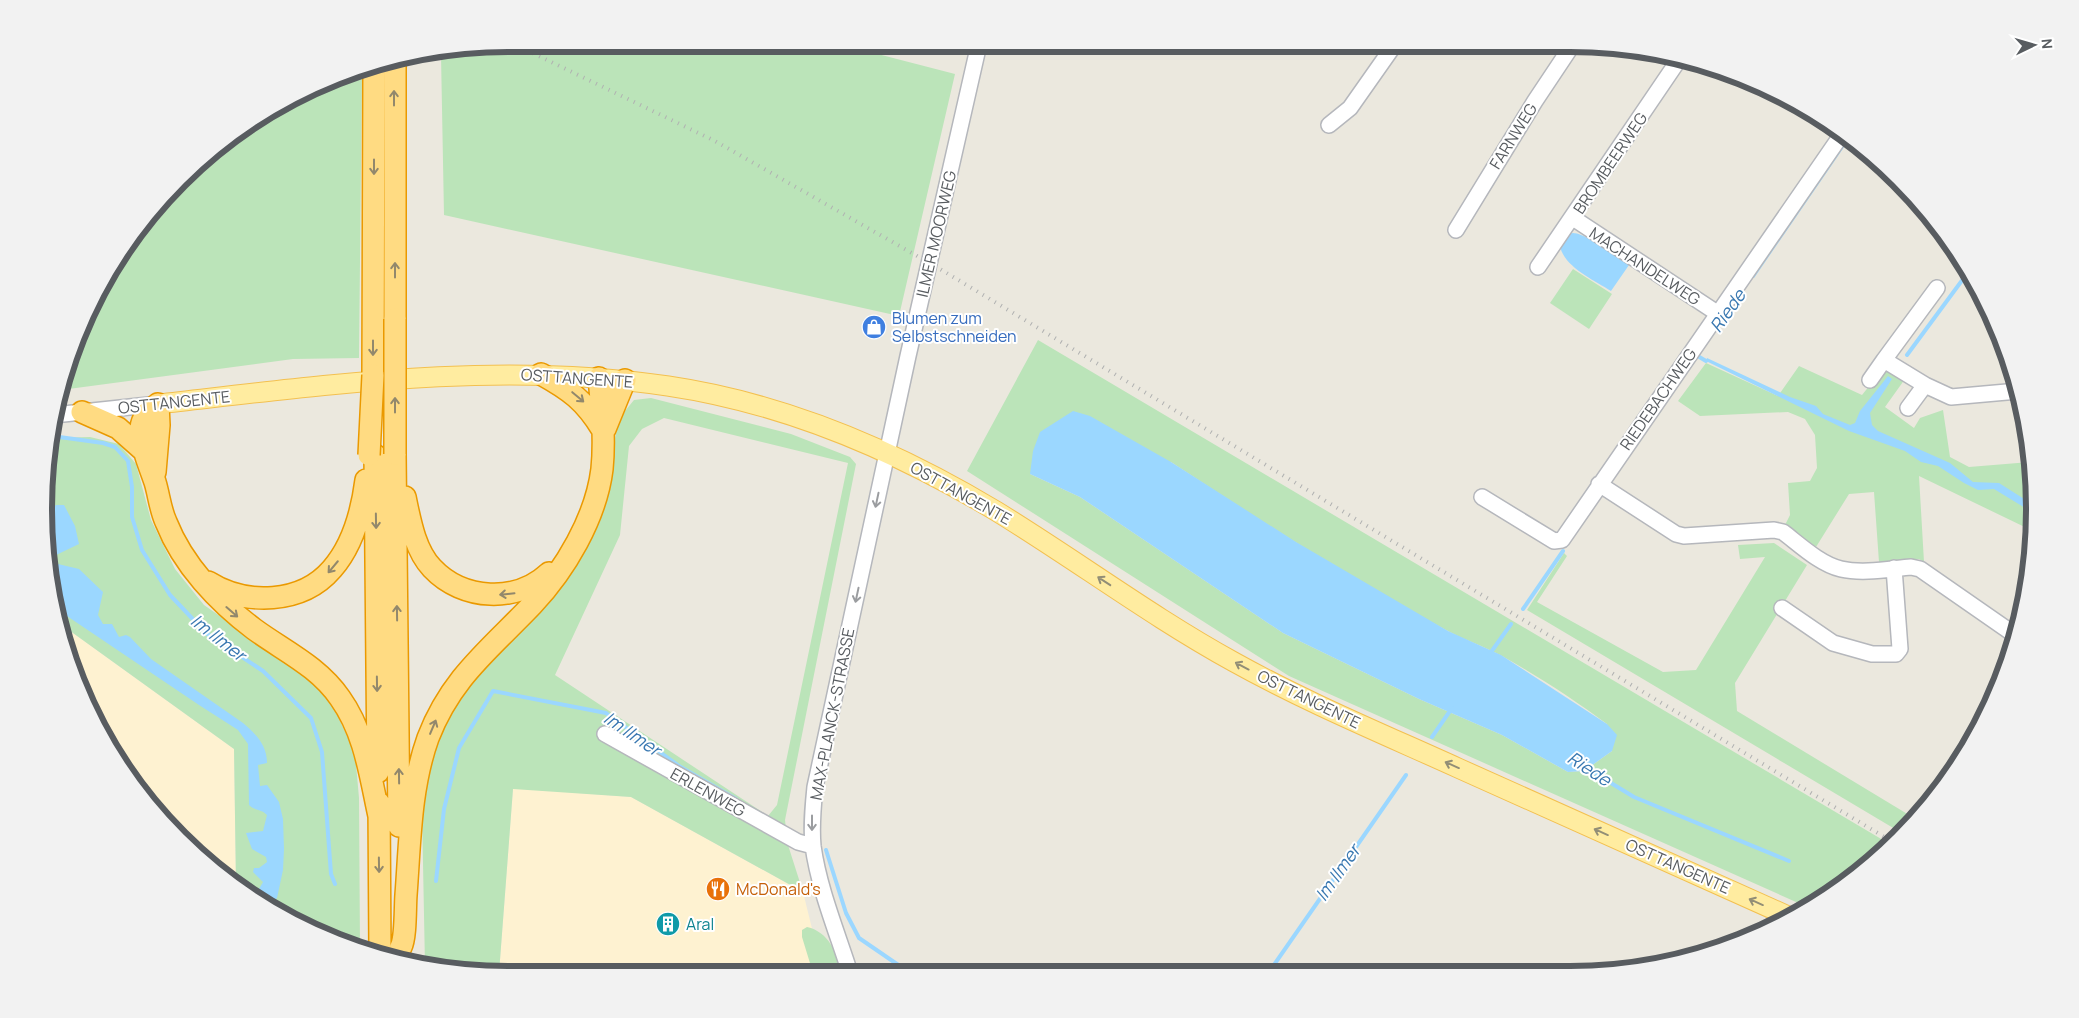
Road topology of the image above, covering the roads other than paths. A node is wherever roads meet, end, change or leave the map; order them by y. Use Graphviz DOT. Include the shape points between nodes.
graph roads {
  1 [pos="977,52"];
  2 [pos="1390,52"];
  3 [pos="1569,52"];
  4 [pos="1675,65"];
  5 [pos="395,67"];
  6 [pos="374,73"];
  7 [pos="1328,125"];
  8 [pos="1838,140"];
  9 [pos="1573,218"];
  10 [pos="1456,230"];
  11 [pos="1538,266"];
  12 [pos="1937,288"];
  13 [pos="1717,313"];
  14 [pos="1884,360"];
  15 [pos="541,374"];
  16 [pos="599,378"];
  17 [pos="625,380"];
  18 [pos="1870,380"];
  19 [pos="1925,385"];
  20 [pos="2011,392"];
  21 [pos="158,404"];
  22 [pos="1908,408"];
  23 [pos="82,412"];
  24 [pos="62,414"];
  25 [pos="604,432"];
  26 [pos="144,451"];
  27 [pos="887,454"];
  28 [pos="380,455"];
  29 [pos="155,483"];
  30 [pos="1600,484"];
  31 [pos="1482,497"];
  32 [pos="573,547"];
  33 [pos="1894,568"];
  34 [pos="199,576"];
  35 [pos="1782,608"];
  36 [pos="2010,631"];
  37 [pos="605,734"];
  38 [pos="379,816"];
  39 [pos="813,846"];
  40 [pos="1781,913"];
  41 [pos="380,947"];
  42 [pos="401,952"];
  43 [pos="401,952"];
  44 [pos="848,966"];
  1 -- 27 [label="street, ILMER MOORWEG"];
  2 -- 7 [label="street" via="1350,108"];
  3 -- 10 [label="street, FARNWEG"];
  4 -- 9 [label="street, BROMBEERWEG"];
  28 -- 5 [label="highway, one-way, bridge" via="395,319"];
  6 -- 28 [label="highway, one-way, bridge" via="373,375"];
  8 -- 13 [label="street, RIEDEBACHWEG"];
  9 -- 11 [label="street, BROMBEERWEG"];
  9 -- 13 [label="street, MACHANDELWEG"];
  12 -- 14 [label="street"];
  13 -- 30 [label="street, RIEDEBACHWEG"];
  14 -- 18 [label="street"];
  14 -- 19 [label="street"];
  15 -- 16 [label="main road, OSTTANGENTE"];
  15 -- 21 [label="main road, OSTTANGENTE" via="445,375"];
  15 -- 25 [label="highway, one-way" via="579,397"];
  16 -- 17 [label="main road, OSTTANGENTE"];
  16 -- 25 [label="highway"];
  17 -- 25 [label="highway"];
  17 -- 27 [label="main road, OSTTANGENTE" via="670,386 750,404 816,425"];
  19 -- 20 [label="street" via="1951,397"];
  19 -- 22 [label="street"];
  21 -- 23 [label="street, OSTTANGENTE"];
  21 -- 26 [label="highway" via="146,414 141,424"];
  21 -- 29 [label="highway"];
  23 -- 24 [label="street, OSTTANGENTE"];
  23 -- 26 [label="highway" via="118,428"];
  25 -- 32 [label="highway" via="602,470 596,497"];
  26 -- 29 [label="highway"];
  27 -- 39 [label="street, MAX-PLANCK-STRASSE, one-way" via="815,788"];
  40 -- 27 [label="main road, OSTTANGENTE, one-way" via="1276,685 1174,626 995,511"];
  32 -- 28 [label="highway, one-way" via="540,581 516,593 481,594 446,580 424,556"];
  28 -- 34 [label="highway, one-way" via="364,492 352,536 332,570 321,579 284,596 253,598 227,591"];
  28 -- 38 [label="highway, one-way"];
  42 -- 28 [label="highway, one-way"];
  29 -- 34 [label="highway" via="171,536"];
  30 -- 31 [label="street, RIEDEBACHWEG" via="1562,540 1554,541"];
  30 -- 33 [label="street" via="1676,534 1774,530 1783,532 1840,569"];
  43 -- 32 [label="highway, one-way" via="413,804 421,759 440,711 458,681 479,656 533,604 556,576"];
  33 -- 35 [label="street" via="1900,649 1896,654 1872,654 1833,644"];
  33 -- 36 [label="street" via="1928,573"];
  34 -- 38 [label="highway, one-way" via="238,617 306,662 340,698 355,724 366,754"];
  37 -- 39 [label="street, ERLENWEG" via="798,842"];
  38 -- 41 [label="highway, one-way"];
  39 -- 44 [label="street, MAX-PLANCK-STRASSE"];
}
